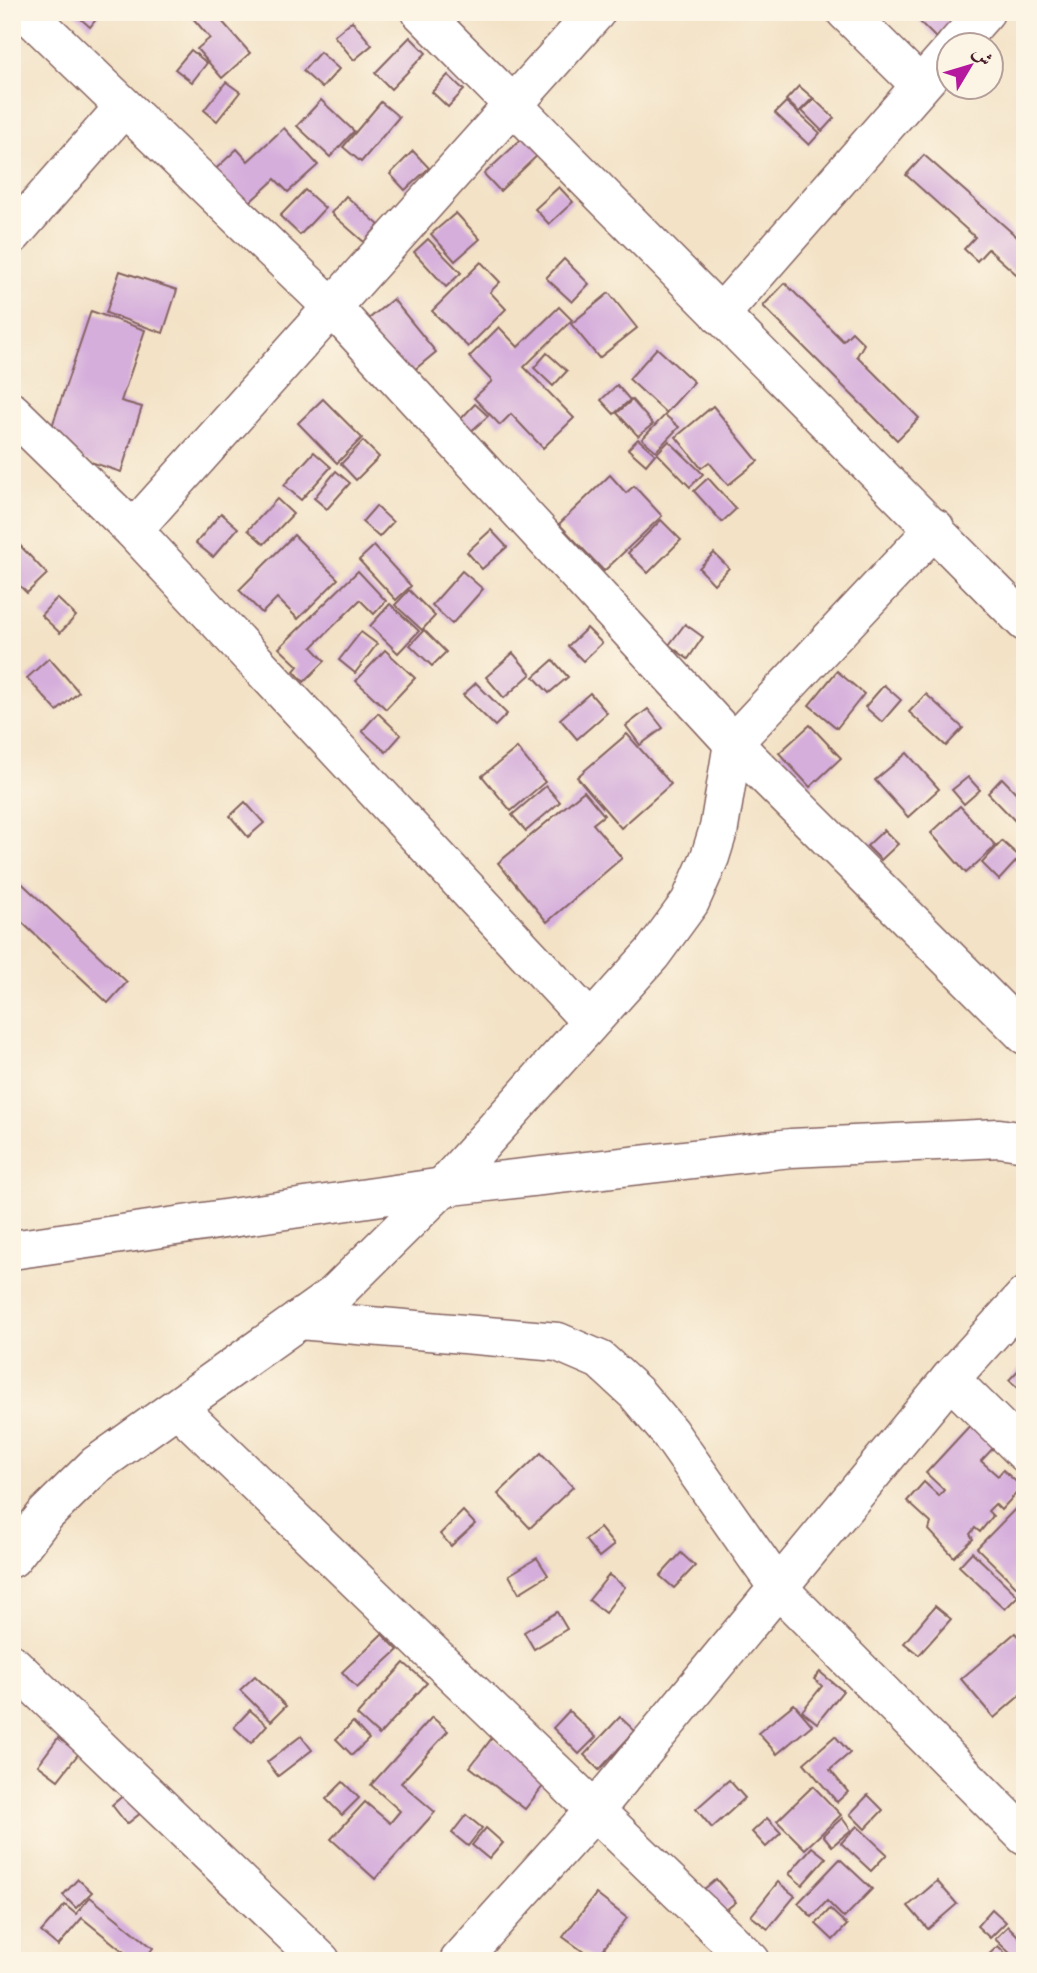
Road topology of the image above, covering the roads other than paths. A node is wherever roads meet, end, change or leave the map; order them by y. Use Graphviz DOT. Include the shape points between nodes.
graph roads {
  1 [pos="26,12"];
  2 [pos="421,12"];
  3 [pos="596,12"];
  4 [pos="846,12"];
  5 [pos="985,12"];
  6 [pos="967,32"];
  7 [pos="936,67"];
  8 [pos="920,85"];
  9 [pos="511,105"];
  10 [pos="123,107"];
  11 [pos="12,235"];
  12 [pos="332,307"];
  13 [pos="720,315"];
  14 [pos="12,412"];
  15 [pos="935,528"];
  16 [pos="133,530"];
  17 [pos="1025,622"];
  18 [pos="733,743"];
  19 [pos="590,1021"];
  20 [pos="1025,1035"];
  21 [pos="1025,1142"];
  22 [pos="443,1187"];
  23 [pos="17,1245"];
  24 [pos="1025,1296"];
  25 [pos="299,1320"];
  26 [pos="950,1379"];
  27 [pos="178,1408"];
  28 [pos="1025,1453"];
  29 [pos="12,1558"];
  30 [pos="779,1589"];
  31 [pos="12,1664"];
  32 [pos="595,1810"];
  33 [pos="1025,1836"];
  34 [pos="321,1961"];
  35 [pos="459,1961"];
  36 [pos="751,1961"];
  1 -- 10 [label="street"];
  2 -- 9 [label="street"];
  3 -- 9 [label="street"];
  4 -- 8 [label="street"];
  5 -- 6 [label="street"];
  7 -- 8 [label="street"];
  8 -- 13 [label="street"];
  9 -- 12 [label="street"];
  9 -- 13 [label="street"];
  10 -- 11 [label="street"];
  10 -- 12 [label="street"];
  12 -- 16 [label="street"];
  12 -- 18 [label="street"];
  13 -- 15 [label="street"];
  14 -- 16 [label="street"];
  15 -- 17 [label="street"];
  15 -- 18 [label="street"];
  16 -- 19 [label="street"];
  18 -- 19 [label="street" via="719,828 691,902 652,954"];
  18 -- 20 [label="street"];
  19 -- 22 [label="street"];
  21 -- 22 [label="street" via="999,1138 791,1148"];
  22 -- 23 [label="street"];
  22 -- 25 [label="street" via="334,1294"];
  24 -- 26 [label="street"];
  25 -- 27 [label="street"];
  25 -- 30 [label="street" via="558,1342 600,1360 669,1432"];
  26 -- 28 [label="street"];
  26 -- 30 [label="street"];
  27 -- 29 [label="street" via="96,1465 46,1514"];
  27 -- 32 [label="street"];
  30 -- 32 [label="street"];
  30 -- 33 [label="street"];
  31 -- 34 [label="street"];
  32 -- 35 [label="street"];
  32 -- 36 [label="street"];
}
